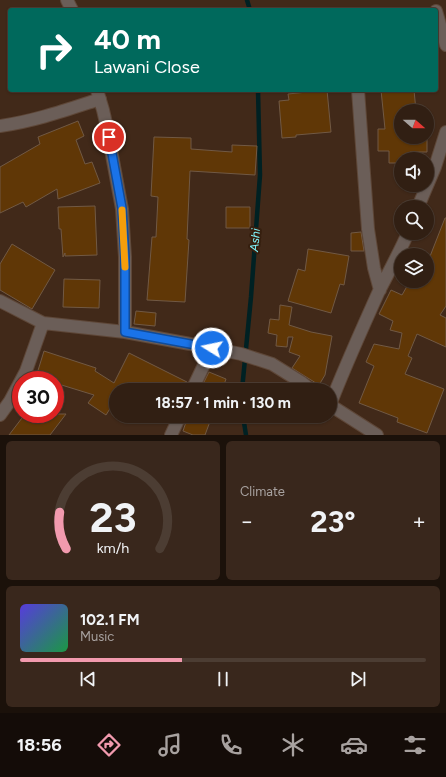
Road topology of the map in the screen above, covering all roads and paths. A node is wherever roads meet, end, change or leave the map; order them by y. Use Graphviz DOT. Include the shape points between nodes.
graph roads {
  1 [pos="438,18"];
  2 [pos="446,45"];
  3 [pos="358,92"];
  4 [pos="99,95"];
  5 [pos="0,126"];
  6 [pos="446,132"];
  7 [pos="440,167"];
  8 [pos="422,200"];
  9 [pos="405,240"];
  10 [pos="380,290"];
  11 [pos="0,301"];
  12 [pos="43,322"];
  13 [pos="125,332"];
  14 [pos="212,348"];
  15 [pos="195,383"];
  16 [pos="302,383"];
  17 [pos="337,387"];
  18 [pos="337,409"];
  19 [pos="0,415"];
  20 [pos="177,423"];
  21 [pos="171,435"];
  22 [pos="377,435"];
  1 -- 2 [label="street"];
  3 -- 10 [label="street" via="368,229"];
  4 -- 5 [label="street" via="43,118"];
  4 -- 13 [label="street" via="122,208"];
  6 -- 7 [label="street"];
  7 -- 8 [label="street"];
  9 -- 10 [label="street"];
  10 -- 17 [label="street"];
  11 -- 12 [label="street"];
  12 -- 13 [label="street"];
  12 -- 19 [label="street" via="26,371"];
  13 -- 14 [label="street"];
  14 -- 15 [label="street"];
  14 -- 16 [label="street" via="272,364"];
  18 -- 22 [label="street"];
  20 -- 21 [label="street"];
}
